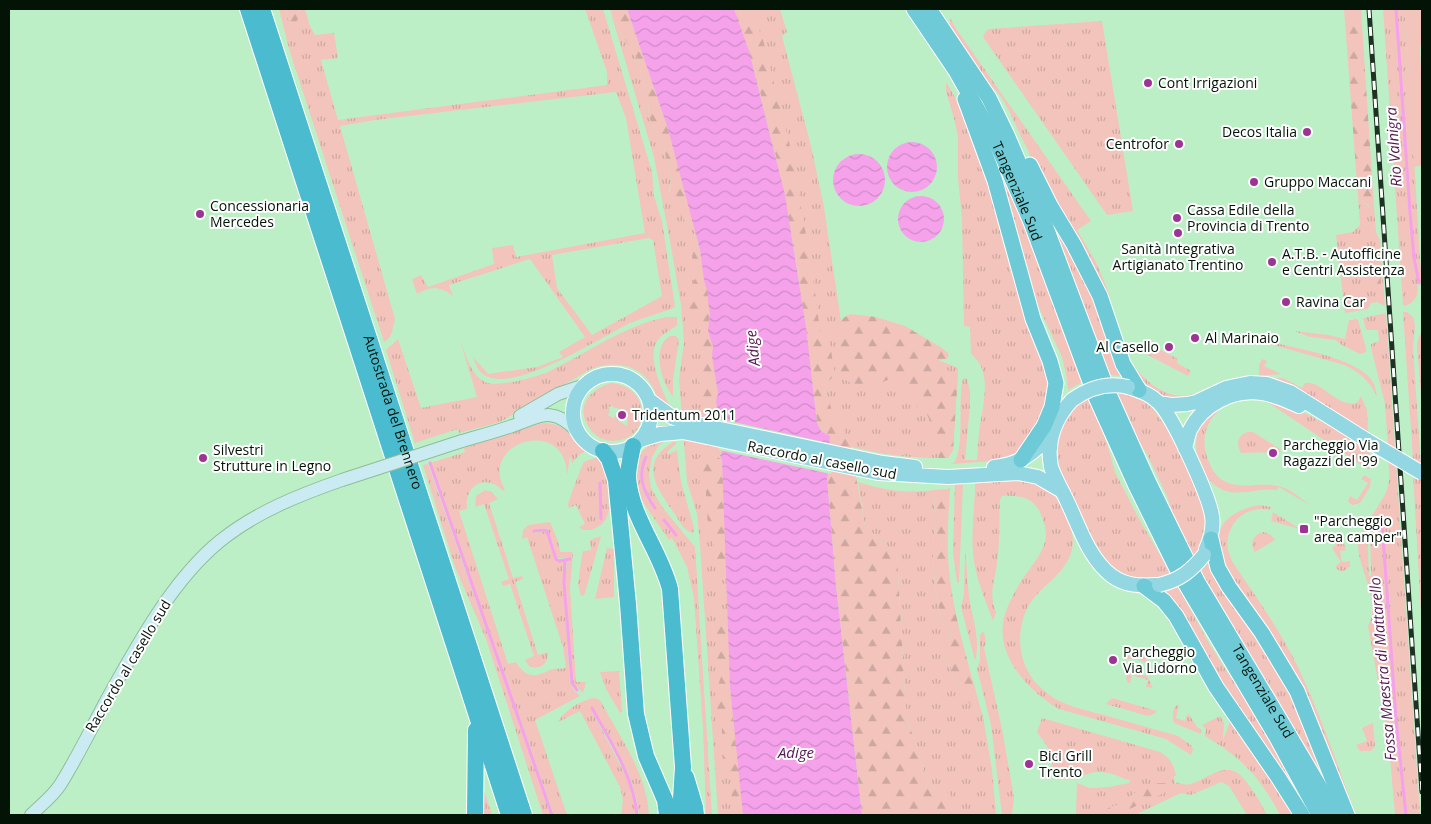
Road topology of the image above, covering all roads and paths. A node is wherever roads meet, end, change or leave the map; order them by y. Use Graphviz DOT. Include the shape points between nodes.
graph roads {
  1 [pos="248,9"];
  2 [pos="262,9"];
  3 [pos="914,9"];
  4 [pos="929,9"];
  5 [pos="956,71"];
  6 [pos="988,98"];
  7 [pos="1023,284"];
  8 [pos="585,385"];
  9 [pos="1134,388"];
  10 [pos="649,400"];
  11 [pos="1160,403"];
  12 [pos="1058,420"];
  13 [pos="1342,425"];
  14 [pos="682,427"];
  15 [pos="576,430"];
  16 [pos="490,433"];
  17 [pos="1052,434"];
  18 [pos="637,443"];
  19 [pos="1185,448"];
  20 [pos="602,451"];
  21 [pos="1021,460"];
  22 [pos="948,473"];
  23 [pos="1422,473"];
  24 [pos="1062,491"];
  25 [pos="1211,539"];
  26 [pos="1152,585"];
  27 [pos="476,715"];
  28 [pos="683,767"];
  29 [pos="651,770"];
  30 [pos="31,815"];
  31 [pos="475,815"];
  32 [pos="509,815"];
  33 [pos="524,815"];
  34 [pos="656,815"];
  35 [pos="667,815"];
  36 [pos="680,815"];
  37 [pos="696,815"];
  38 [pos="1302,815"];
  39 [pos="1319,815"];
  40 [pos="1333,815"];
  41 [pos="1346,815"];
  1 -- 27 [label="highway, Autostrada del Brennero"];
  2 -- 33 [label="highway, Autostrada del Brennero"];
  3 -- 5 [label="highway, Tangenziale Sud"];
  4 -- 6 [label="highway, Tangenziale Sud"];
  5 -- 7 [label="highway" via="995,181"];
  5 -- 39 [label="highway, Tangenziale Sud" via="1012,177 1095,395 1136,486 1186,586"];
  6 -- 9 [label="highway" via="1005,117 1100,296"];
  6 -- 40 [label="highway, Tangenziale Sud" via="1023,171 1108,392 1148,481 1197,581 1290,735"];
  7 -- 12 [label="highway" via="1062,376 1064,389"];
  7 -- 21 [label="highway" via="1052,368 1056,392 1044,426"];
  8 -- 10 [label="main road, Raccordo al casello sud" via="602,375 620,375 642,388"];
  8 -- 15 [label="main road" via="573,408"];
  8 -- 16 [label="main road, Raccordo al casello sud" via="558,394"];
  9 -- 11 [label="main road"];
  9 -- 12 [label="main road, bridge" via="1110,385 1083,392 1072,400"];
  10 -- 14 [label="main road, Raccordo al casello sud"];
  10 -- 18 [label="main road" via="651,420 648,430"];
  11 -- 13 [label="main road" via="1187,404 1234,386 1267,384 1290,392"];
  11 -- 19 [label="main road"];
  12 -- 17 [label="main road"];
  13 -- 19 [label="main road" via="1274,396 1243,393 1224,398 1203,411 1189,432"];
  13 -- 23 [label="main road, bridge"];
  14 -- 18 [label="main road, Raccordo al casello sud"];
  14 -- 22 [label="main road, Raccordo al casello sud"];
  15 -- 16 [label="main road, Raccordo al casello sud" via="562,418 548,415"];
  15 -- 20 [label="main road, Raccordo al casello sud" via="587,444"];
  16 -- 30 [label="main road, Raccordo al casello sud, bridge" via="342,480 285,502 250,520 220,541 170,595 130,658 59,786"];
  17 -- 21 [label="main road, Raccordo al casello sud" via="1030,456"];
  17 -- 24 [label="main road" via="1050,458"];
  18 -- 20 [label="main road, Raccordo al casello sud" via="618,452"];
  18 -- 28 [label="highway" via="628,476 638,516 670,589"];
  19 -- 25 [label="main road" via="1211,508"];
  20 -- 29 [label="highway" via="609,459 616,480 636,714"];
  21 -- 22 [label="main road, Raccordo al casello sud" via="1007,466"];
  22 -- 24 [label="main road, Raccordo al casello sud" via="1038,477"];
  24 -- 26 [label="main road" via="1099,562 1112,576 1125,583"];
  25 -- 26 [label="main road, bridge" via="1204,555 1185,575 1172,582"];
  25 -- 41 [label="highway" via="1218,568 1297,691"];
  26 -- 38 [label="highway" via="1176,616 1216,687"];
  27 -- 31 [label="highway"];
  27 -- 32 [label="highway, Autostrada del Brennero"];
  28 -- 36 [label="highway"];
  28 -- 37 [label="highway"];
  29 -- 34 [label="highway"];
  29 -- 35 [label="highway" via="665,800"];
}
